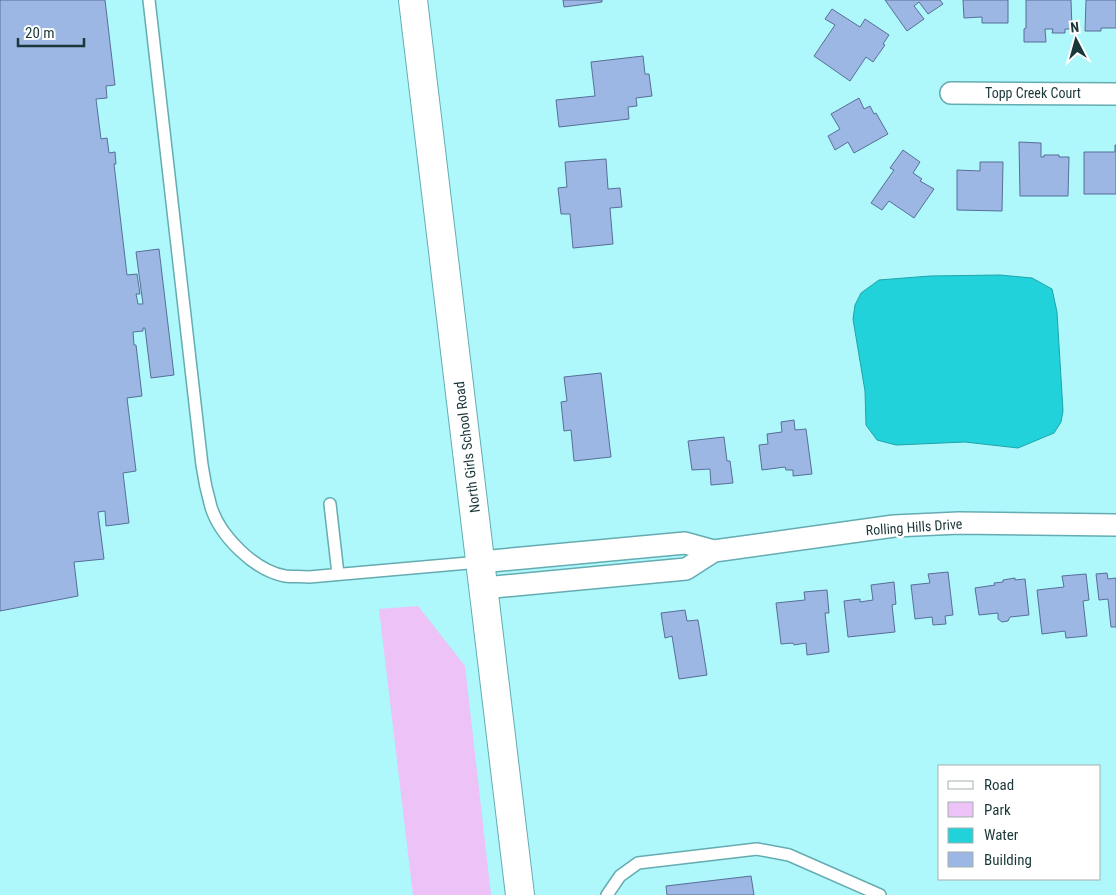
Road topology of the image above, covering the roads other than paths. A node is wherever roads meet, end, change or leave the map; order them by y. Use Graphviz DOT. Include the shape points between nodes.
graph roads {
  1 [pos="148,0"];
  2 [pos="413,0"];
  3 [pos="950,93"];
  4 [pos="1116,94"];
  5 [pos="330,504"];
  6 [pos="1116,525"];
  7 [pos="714,551"];
  8 [pos="480,562"];
  9 [pos="338,574"];
  10 [pos="484,588"];
  11 [pos="520,895"];
  12 [pos="607,895"];
  13 [pos="880,895"];
  1 -- 9 [label="lane" via="202,465 211,508 233,545 268,570 284,576"];
  2 -- 8 [label="main road, North Girls School Road"];
  3 -- 4 [label="street, Topp Creek Court"];
  5 -- 9 [label="lane"];
  6 -- 7 [label="street, Rolling Hills Drive" via="894,526"];
  7 -- 8 [label="street, Rolling Hills Drive" via="685,543"];
  7 -- 10 [label="street, Rolling Hills Drive" via="686,569"];
  8 -- 9 [label="lane"];
  8 -- 10 [label="main road, North Girls School Road"];
  10 -- 11 [label="main road, North Girls School Road"];
  12 -- 13 [label="lane" via="620,876 638,863 757,848 789,855"];
}
